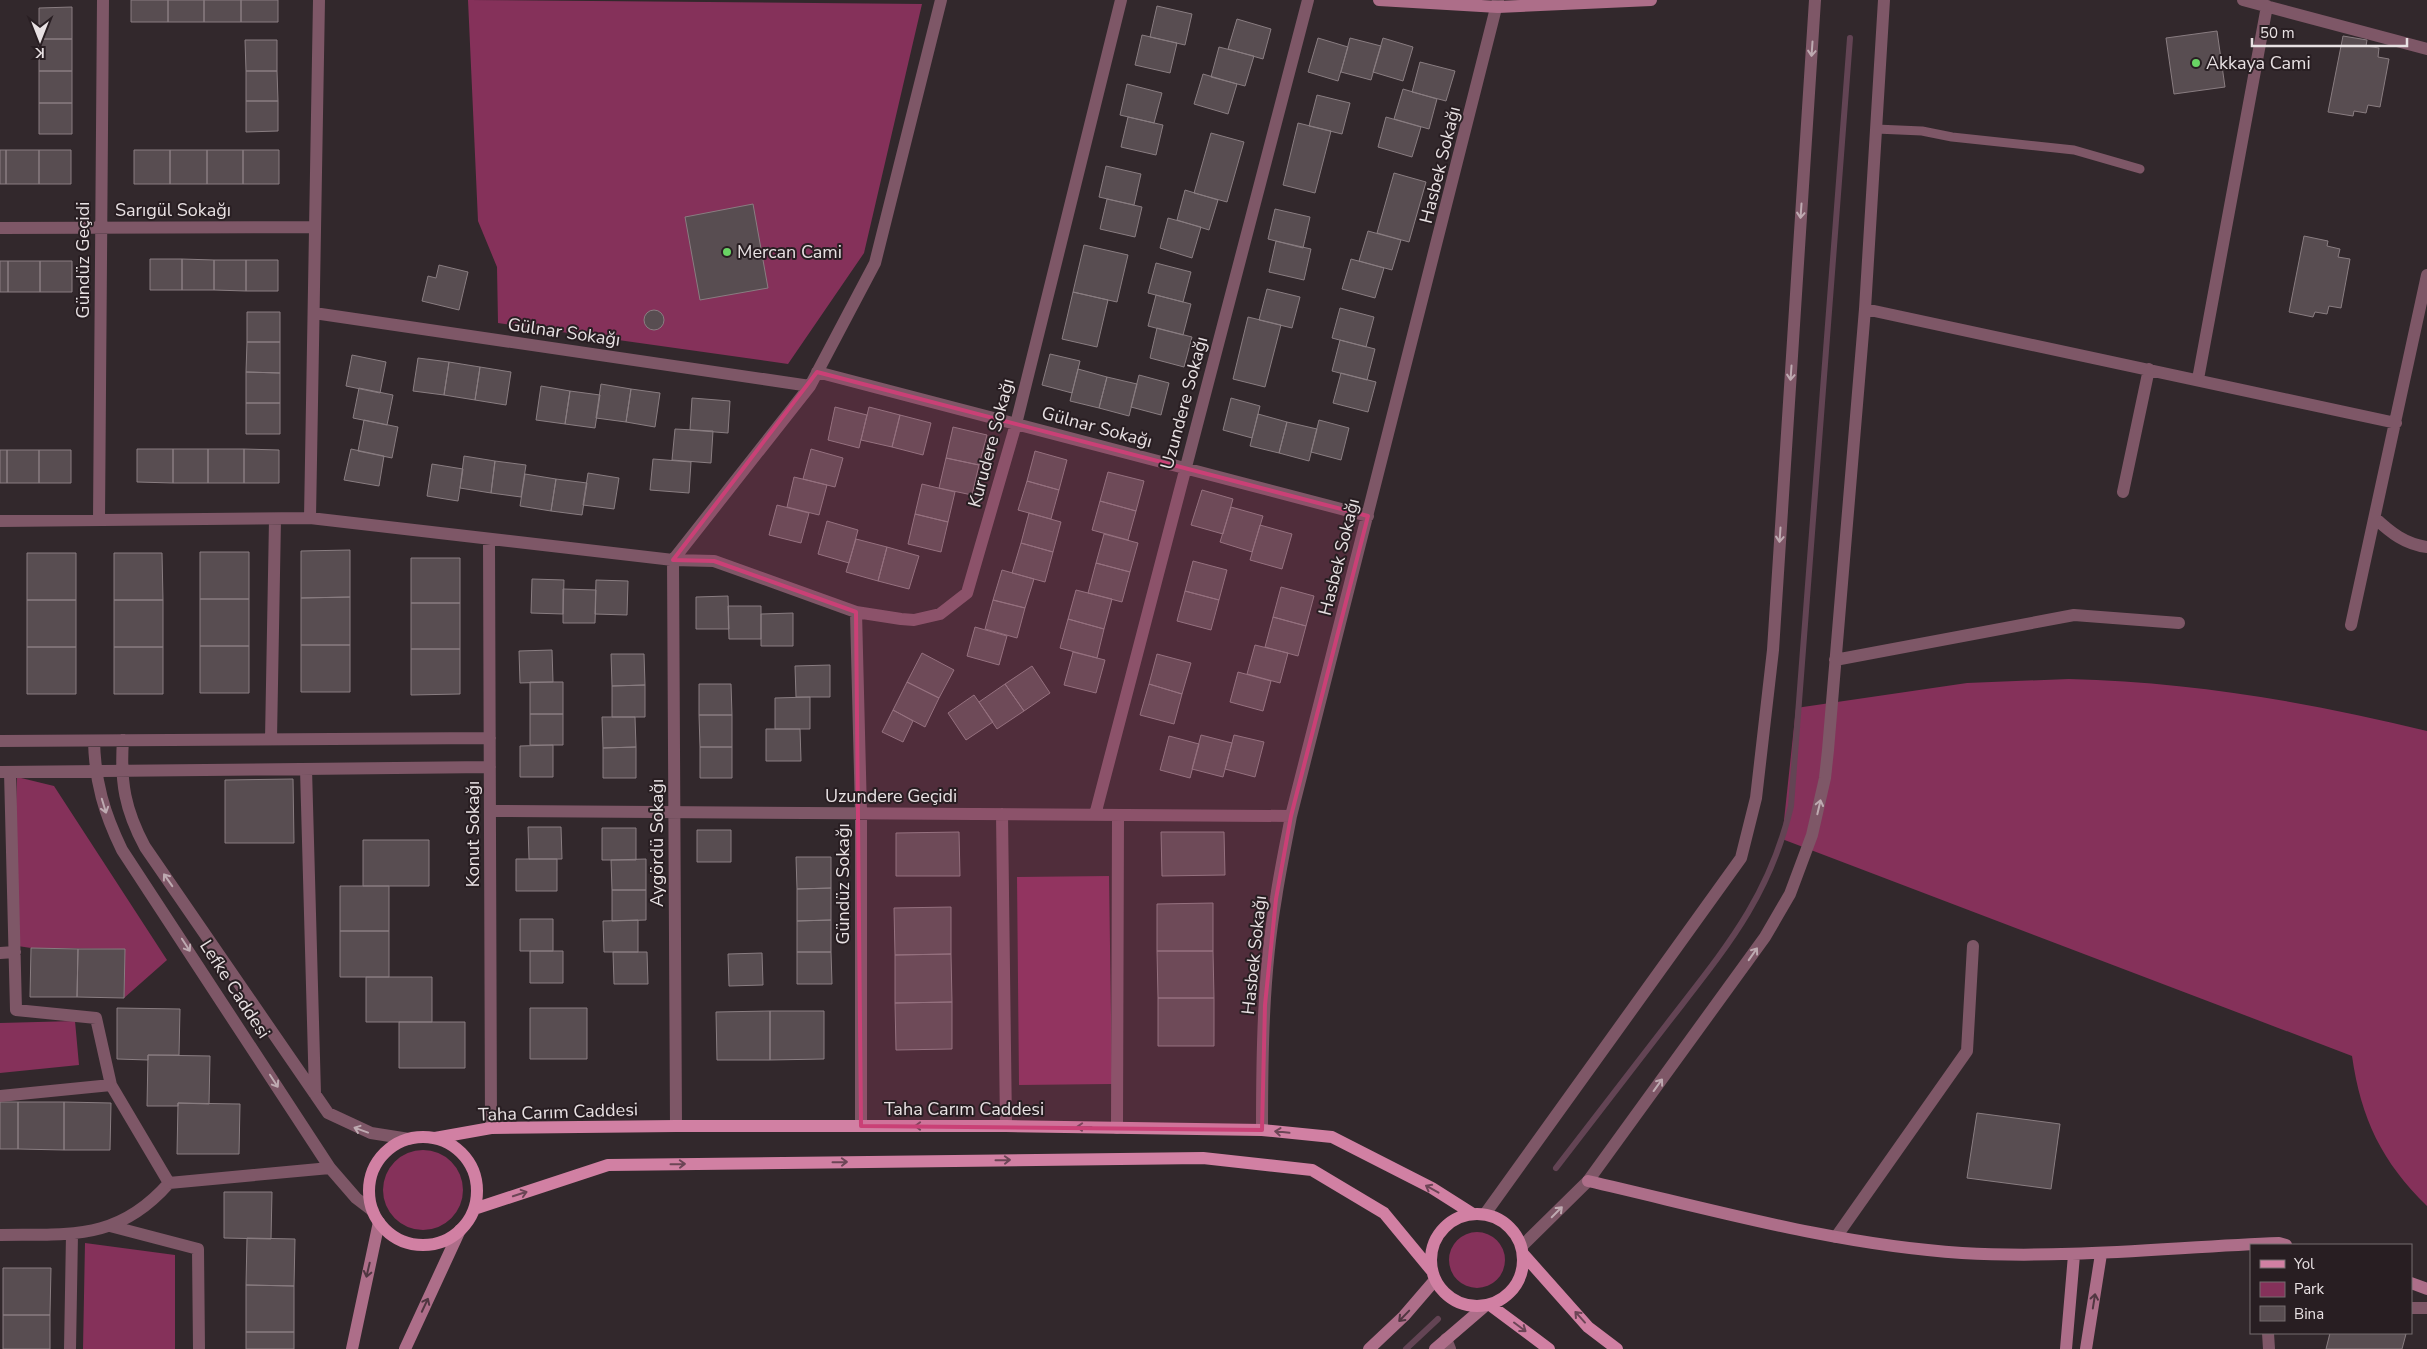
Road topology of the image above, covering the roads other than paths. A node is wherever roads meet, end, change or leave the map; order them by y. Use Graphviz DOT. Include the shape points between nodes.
graph roads {
  1 [pos="103,0"];
  2 [pos="319,0"];
  3 [pos="941,0"];
  4 [pos="1121,0"];
  5 [pos="1308,0"];
  6 [pos="1379,0"];
  7 [pos="1651,0"];
  8 [pos="1815,0"];
  9 [pos="1884,0"];
  10 [pos="2243,0"];
  11 [pos="1498,4"];
  12 [pos="2267,6"];
  13 [pos="2427,49"];
  14 [pos="1876,130"];
  15 [pos="2140,169"];
  16 [pos="315,227"];
  17 [pos="0,228"];
  18 [pos="101,228"];
  19 [pos="2427,275"];
  20 [pos="1865,310"];
  21 [pos="314,313"];
  22 [pos="2150,369"];
  23 [pos="817,372"];
  24 [pos="2198,379"];
  25 [pos="810,386"];
  26 [pos="2396,422"];
  27 [pos="1016,424"];
  28 [pos="1185,468"];
  29 [pos="2123,492"];
  30 [pos="1368,516"];
  31 [pos="310,518"];
  32 [pos="2375,518"];
  33 [pos="275,519"];
  34 [pos="99,520"];
  35 [pos="0,521"];
  36 [pos="490,541"];
  37 [pos="2427,547"];
  38 [pos="673,560"];
  39 [pos="856,612"];
  40 [pos="2179,623"];
  41 [pos="2351,625"];
  42 [pos="1835,660"];
  43 [pos="490,738"];
  44 [pos="271,739"];
  45 [pos="123,740"];
  46 [pos="0,741"];
  47 [pos="94,741"];
  48 [pos="490,767"];
  49 [pos="306,769"];
  50 [pos="94,771"];
  51 [pos="121,771"];
  52 [pos="5,772"];
  53 [pos="490,811"];
  54 [pos="674,812"];
  55 [pos="861,813"];
  56 [pos="1002,814"];
  57 [pos="1095,815"];
  58 [pos="1118,815"];
  59 [pos="1291,816"];
  60 [pos="1973,946"];
  61 [pos="15,952"];
  62 [pos="0,953"];
  63 [pos="111,1085"];
  64 [pos="315,1094"];
  65 [pos="0,1096"];
  66 [pos="676,1126"];
  67 [pos="861,1126"];
  68 [pos="1006,1126"];
  69 [pos="491,1128"];
  70 [pos="1117,1128"];
  71 [pos="1262,1130"];
  72 [pos="435,1138"];
  73 [pos="409,1139"];
  74 [pos="330,1168"];
  75 [pos="1588,1181"];
  76 [pos="169,1183"];
  77 [pos="474,1209"];
  78 [pos="1479,1214"];
  79 [pos="376,1216"];
  80 [pos="110,1226"];
  81 [pos="460,1230"];
  82 [pos="72,1234"];
  83 [pos="0,1235"];
  84 [pos="1836,1237"];
  85 [pos="2250,1244"];
  86 [pos="2254,1244"];
  87 [pos="2282,1244"];
  88 [pos="1523,1251"];
  89 [pos="2101,1254"];
  90 [pos="2074,1256"];
  91 [pos="1434,1275"];
  92 [pos="2412,1283"];
  93 [pos="2427,1289"];
  94 [pos="1487,1305"];
  95 [pos="2412,1308"];
  96 [pos="2427,1308"];
  97 [pos="2268,1334"];
  98 [pos="1448,1344"];
  99 [pos="70,1349"];
  100 [pos="199,1349"];
  101 [pos="352,1349"];
  102 [pos="405,1349"];
  103 [pos="1369,1349"];
  104 [pos="1435,1349"];
  105 [pos="1549,1349"];
  106 [pos="1617,1349"];
  107 [pos="2066,1349"];
  108 [pos="2086,1349"];
  109 [pos="2269,1349"];
  1 -- 18 [label="street, Gündüz Geçidi"];
  2 -- 16 [label="street"];
  3 -- 23 [label="street" via="875,264"];
  4 -- 27 [label="street, Kurudere Sokağı"];
  5 -- 28 [label="street, Uzundere Sokağı"];
  6 -- 11 [label="street"];
  7 -- 11 [label="street"];
  8 -- 78 [label="street, one-way" via="1773,650 1756,798 1740,858"];
  9 -- 14 [label="street"];
  10 -- 12 [label="street"];
  11 -- 30 [label="street, Hasbek Sokağı"];
  12 -- 13 [label="street"];
  12 -- 24 [label="street"];
  14 -- 15 [label="lane" via="1922,132 2074,150"];
  14 -- 20 [label="street"];
  16 -- 18 [label="street, Sarıgül Sokağı"];
  16 -- 21 [label="street"];
  17 -- 18 [label="street, Sarıgül Sokağı"];
  18 -- 34 [label="street, Gündüz Geçidi"];
  19 -- 26 [label="street"];
  20 -- 22 [label="street"];
  20 -- 42 [label="street"];
  21 -- 25 [label="street, Gülnar Sokağı"];
  21 -- 31 [label="street"];
  22 -- 24 [label="street"];
  22 -- 29 [label="street"];
  23 -- 25 [label="street"];
  23 -- 27 [label="street, Gülnar Sokağı"];
  24 -- 26 [label="street"];
  25 -- 38 [label="street"];
  26 -- 32 [label="street"];
  27 -- 28 [label="street, Gülnar Sokağı"];
  27 -- 39 [label="street, Kurudere Sokağı" via="966,593 950,608 928,618 901,619"];
  28 -- 30 [label="street, Gülnar Sokağı"];
  28 -- 57 [label="street, Uzundere Sokağı"];
  30 -- 59 [label="street, Hasbek Sokağı"];
  31 -- 33 [label="street, Kurudere Sokağı"];
  31 -- 36 [label="street, Kurudere Sokağı"];
  32 -- 37 [label="street" via="2392,534 2413,545"];
  32 -- 41 [label="street"];
  33 -- 34 [label="street, Kurudere Sokağı"];
  33 -- 44 [label="street"];
  34 -- 35 [label="street, Kurudere Sokağı"];
  36 -- 38 [label="street, Kurudere Sokağı"];
  36 -- 43 [label="street, Konut Sokağı"];
  38 -- 39 [label="street, Kurudere Sokağı" via="714,561"];
  38 -- 54 [label="street, Aygördü Sokağı"];
  39 -- 55 [label="street, Gündüz Sokağı"];
  40 -- 42 [label="street" via="2074,615"];
  75 -- 42 [label="street, one-way" via="1765,937 1790,894 1810,842 1820,804"];
  43 -- 44 [label="street"];
  43 -- 48 [label="street, Konut Sokağı"];
  44 -- 45 [label="street"];
  45 -- 47 [label="street"];
  45 -- 51 [label="street, Lefke Caddesi"];
  46 -- 47 [label="street"];
  47 -- 50 [label="street, Lefke Caddesi"];
  48 -- 49 [label="street"];
  48 -- 53 [label="street, Konut Sokağı"];
  49 -- 51 [label="street"];
  49 -- 64 [label="street"];
  50 -- 51 [label="street"];
  50 -- 52 [label="street"];
  50 -- 74 [label="street, Lefke Caddesi, one-way" via="106,815 122,850"];
  64 -- 51 [label="street, Lefke Caddesi, one-way" via="145,847 131,817"];
  52 -- 61 [label="street"];
  53 -- 54 [label="street, Uzundere Geçidi"];
  53 -- 69 [label="street, Konut Sokağı"];
  54 -- 55 [label="street, Uzundere Geçidi"];
  54 -- 66 [label="street, Aygördü Sokağı"];
  55 -- 56 [label="street, Uzundere Geçidi"];
  55 -- 67 [label="street, Gündüz Sokağı"];
  56 -- 57 [label="street, Uzundere Geçidi"];
  56 -- 68 [label="street"];
  57 -- 58 [label="street, Uzundere Geçidi"];
  58 -- 59 [label="street, Uzundere Geçidi"];
  58 -- 70 [label="street"];
  59 -- 71 [label="street, Hasbek Sokağı" via="1269,952"];
  60 -- 84 [label="street" via="1967,1051"];
  61 -- 62 [label="street"];
  61 -- 63 [label="street" via="16,1010 96,1018"];
  63 -- 65 [label="street"];
  63 -- 76 [label="street"];
  73 -- 64 [label="street, Lefke Caddesi, one-way" via="371,1133 342,1122 328,1113"];
  66 -- 67 [label="main road, Taha Carım Caddesi"];
  66 -- 69 [label="main road, Taha Carım Caddesi"];
  68 -- 67 [label="main road, Taha Carım Caddesi, one-way"];
  70 -- 68 [label="main road, Taha Carım Caddesi, one-way"];
  69 -- 72 [label="main road, Taha Carım Caddesi"];
  70 -- 71 [label="main road, Taha Carım Caddesi"];
  78 -- 71 [label="main road, Taha Carım Caddesi, one-way" via="1332,1137"];
  72 -- 73 [label="main road"];
  72 -- 77 [label="main road" via="467,1159 476,1183"];
  73 -- 79 [label="main road" via="386,1151 372,1173 369,1198"];
  74 -- 76 [label="street"];
  74 -- 79 [label="street, Lefke Caddesi"];
  75 -- 84 [label="street"];
  88 -- 75 [label="street, one-way"];
  76 -- 80 [label="street" via="143,1209"];
  77 -- 81 [label="main road"];
  77 -- 91 [label="main road, one-way" via="608,1165 1203,1158 1312,1170 1384,1212"];
  78 -- 88 [label="main road" via="1507,1224 1516,1234"];
  78 -- 91 [label="main road" via="1458,1218 1435,1240 1431,1255"];
  79 -- 81 [label="main road" via="388,1232 411,1244 437,1243"];
  79 -- 101 [label="street, one-way"];
  80 -- 82 [label="street"];
  80 -- 100 [label="street" via="198,1249"];
  102 -- 81 [label="street, one-way"];
  82 -- 83 [label="street"];
  82 -- 99 [label="street"];
  84 -- 90 [label="street" via="1961,1253"];
  85 -- 89 [label="street"];
  86 -- 87 [label="street"];
  88 -- 94 [label="main road" via="1522,1272 1516,1286 1505,1298"];
  106 -- 88 [label="main road, one-way" via="1588,1327"];
  89 -- 90 [label="street"];
  108 -- 89 [label="street, one-way"];
  90 -- 107 [label="street"];
  91 -- 94 [label="main road" via="1446,1295 1456,1301 1470,1306"];
  91 -- 103 [label="street, one-way" via="1404,1316"];
  92 -- 93 [label="street"];
  94 -- 98 [label="street"];
  94 -- 105 [label="main road, one-way"];
  95 -- 96 [label="street"];
  97 -- 109 [label="street"];
  98 -- 104 [label="street"];
}
